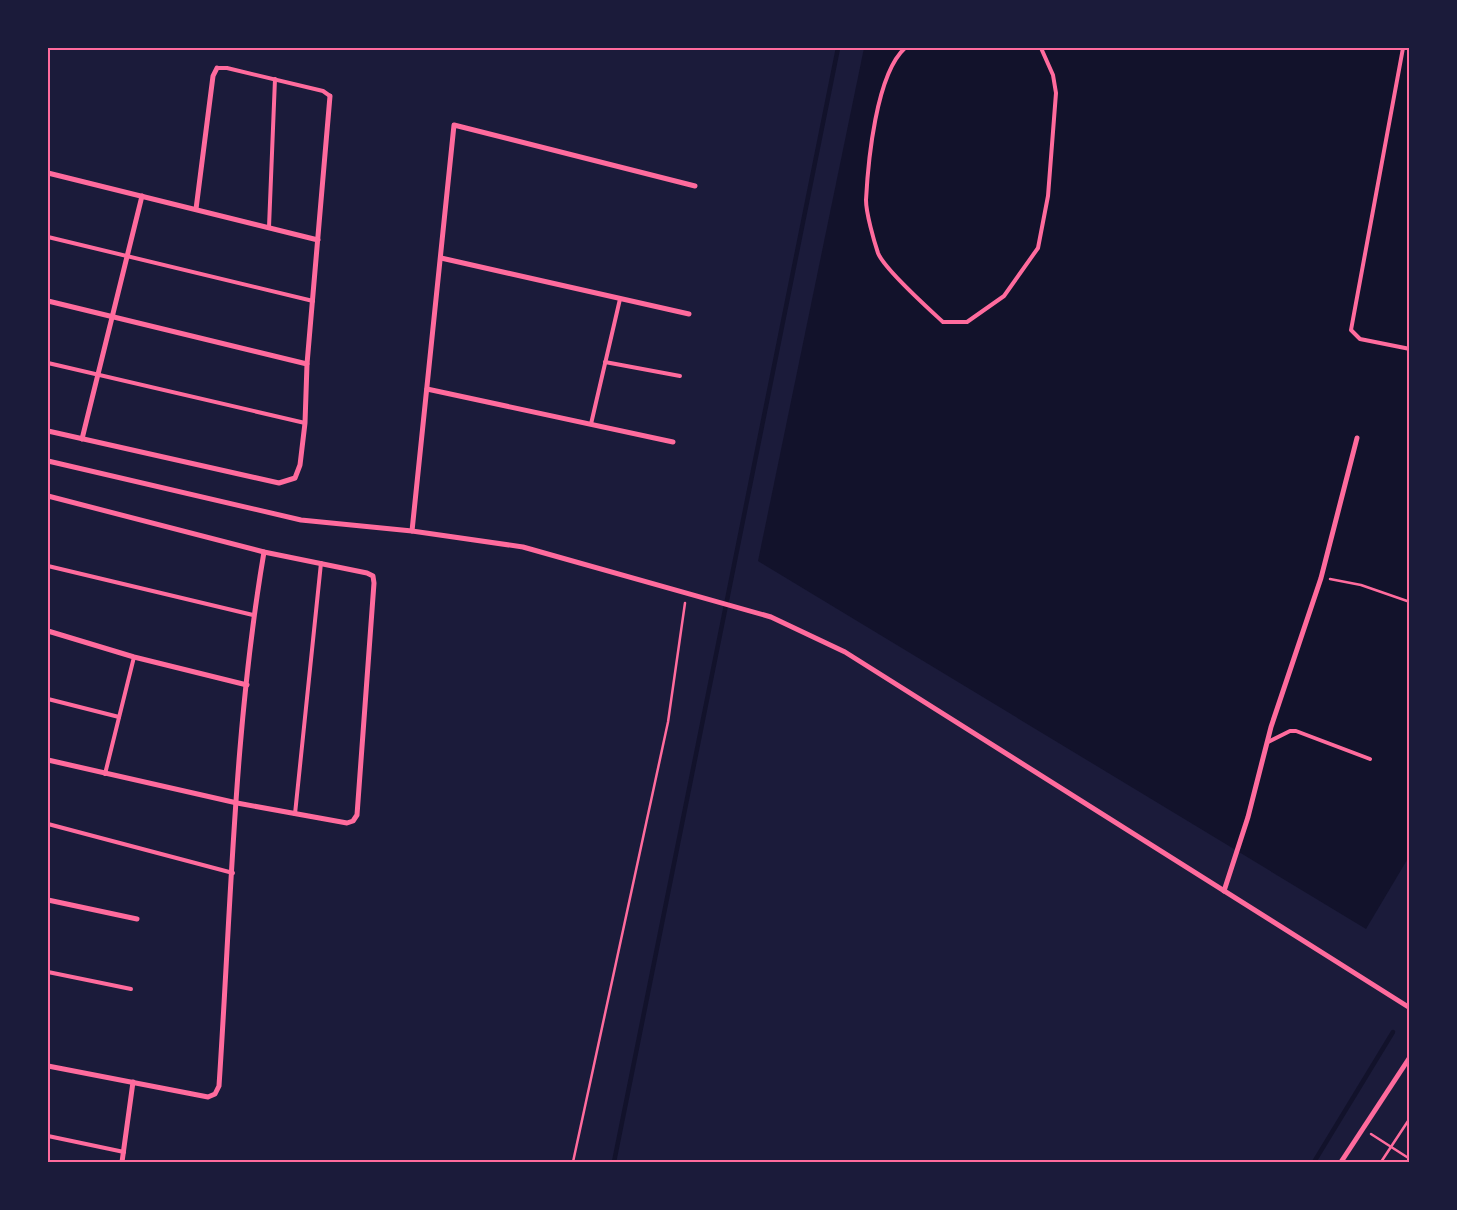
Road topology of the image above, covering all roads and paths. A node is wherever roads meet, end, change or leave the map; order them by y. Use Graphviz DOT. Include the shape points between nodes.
graph roads {
  1 [pos="905,48"];
  2 [pos="1041,48"];
  3 [pos="1403,48"];
  4 [pos="217,68"];
  5 [pos="275,80"];
  6 [pos="330,96"];
  7 [pos="48,173"];
  8 [pos="695,186"];
  9 [pos="142,196"];
  10 [pos="196,209"];
  11 [pos="269,228"];
  12 [pos="48,237"];
  13 [pos="318,240"];
  14 [pos="127,256"];
  15 [pos="441,258"];
  16 [pos="620,299"];
  17 [pos="48,301"];
  18 [pos="314,301"];
  19 [pos="689,314"];
  20 [pos="112,317"];
  21 [pos="1410,348"];
  22 [pos="605,362"];
  23 [pos="48,363"];
  24 [pos="307,364"];
  25 [pos="98,375"];
  26 [pos="680,376"];
  27 [pos="427,388"];
  28 [pos="305,423"];
  29 [pos="591,424"];
  30 [pos="48,431"];
  31 [pos="1357,438"];
  32 [pos="82,439"];
  33 [pos="673,442"];
  34 [pos="48,461"];
  35 [pos="48,496"];
  36 [pos="412,531"];
  37 [pos="264,552"];
  38 [pos="321,563"];
  39 [pos="48,566"];
  40 [pos="1321,578"];
  41 [pos="686,592"];
  42 [pos="1410,602"];
  43 [pos="253,615"];
  44 [pos="48,631"];
  45 [pos="134,657"];
  46 [pos="246,685"];
  47 [pos="48,699"];
  48 [pos="119,717"];
  49 [pos="1268,742"];
  50 [pos="1370,759"];
  51 [pos="48,760"];
  52 [pos="104,775"];
  53 [pos="237,803"];
  54 [pos="294,814"];
  55 [pos="48,824"];
  56 [pos="233,873"];
  57 [pos="1224,892"];
  58 [pos="48,900"];
  59 [pos="137,919"];
  60 [pos="48,972"];
  61 [pos="131,989"];
  62 [pos="1410,1008"];
  63 [pos="1410,1057"];
  64 [pos="48,1066"];
  65 [pos="133,1082"];
  66 [pos="1410,1118"];
  67 [pos="1363,1129"];
  68 [pos="48,1136"];
  69 [pos="1391,1147"];
  70 [pos="124,1152"];
  71 [pos="1410,1159"];
  72 [pos="122,1162"];
  73 [pos="574,1162"];
  74 [pos="1341,1162"];
  75 [pos="1381,1162"];
  1 -- 2 [label="lane" via="891,65 876,117 866,202 878,254 916,298 943,322 967,322 1004,296 1038,248 1048,196 1056,92 1053,75"];
  3 -- 21 [label="lane" via="1351,330 1360,339"];
  4 -- 5 [label="lane"];
  4 -- 10 [label="street" via="213,76"];
  5 -- 6 [label="lane" via="323,91"];
  5 -- 11 [label="lane"];
  6 -- 13 [label="street"];
  7 -- 9 [label="street"];
  8 -- 15 [label="street" via="454,125"];
  9 -- 10 [label="street"];
  9 -- 14 [label="street"];
  10 -- 11 [label="street"];
  11 -- 13 [label="street"];
  12 -- 14 [label="lane"];
  13 -- 18 [label="street"];
  14 -- 18 [label="lane"];
  14 -- 20 [label="street"];
  15 -- 16 [label="street"];
  15 -- 27 [label="street"];
  16 -- 19 [label="street"];
  16 -- 22 [label="lane"];
  17 -- 20 [label="street"];
  18 -- 24 [label="street"];
  20 -- 24 [label="street"];
  20 -- 25 [label="street"];
  22 -- 26 [label="lane"];
  22 -- 29 [label="lane"];
  23 -- 25 [label="lane"];
  24 -- 28 [label="street"];
  25 -- 28 [label="lane"];
  25 -- 32 [label="street"];
  27 -- 29 [label="street"];
  27 -- 36 [label="street"];
  28 -- 32 [label="street" via="300,465 295,478 279,483"];
  29 -- 33 [label="street"];
  30 -- 32 [label="street"];
  31 -- 40 [label="street"];
  34 -- 36 [label="street" via="301,520"];
  35 -- 37 [label="street"];
  36 -- 41 [label="street" via="523,547"];
  37 -- 38 [label="street"];
  37 -- 43 [label="street"];
  38 -- 54 [label="lane"];
  38 -- 54 [label="street" via="367,573 373,576 374,582 357,815 347,823"];
  39 -- 43 [label="lane"];
  40 -- 42 [label="path" via="1361,584"];
  40 -- 49 [label="street"];
  41 -- 57 [label="street" via="770,617 845,652"];
  41 -- 73 [label="path" via="668,722"];
  43 -- 46 [label="street"];
  44 -- 45 [label="street"];
  45 -- 46 [label="street"];
  45 -- 48 [label="lane"];
  46 -- 53 [label="street"];
  47 -- 48 [label="lane"];
  48 -- 52 [label="lane"];
  49 -- 50 [label="lane" via="1296,731"];
  49 -- 57 [label="street"];
  51 -- 52 [label="street"];
  52 -- 53 [label="street"];
  53 -- 54 [label="street"];
  53 -- 56 [label="street"];
  55 -- 56 [label="lane"];
  56 -- 65 [label="street" via="219,1086 215,1094 208,1097"];
  57 -- 62 [label="street"];
  58 -- 59 [label="street"];
  60 -- 61 [label="lane"];
  63 -- 67 [label="street"];
  64 -- 65 [label="street"];
  65 -- 70 [label="street"];
  66 -- 69 [label="path"];
  67 -- 69 [label="path"];
  67 -- 74 [label="street"];
  68 -- 70 [label="lane"];
  69 -- 71 [label="path"];
  69 -- 75 [label="path"];
  70 -- 72 [label="street"];
}
